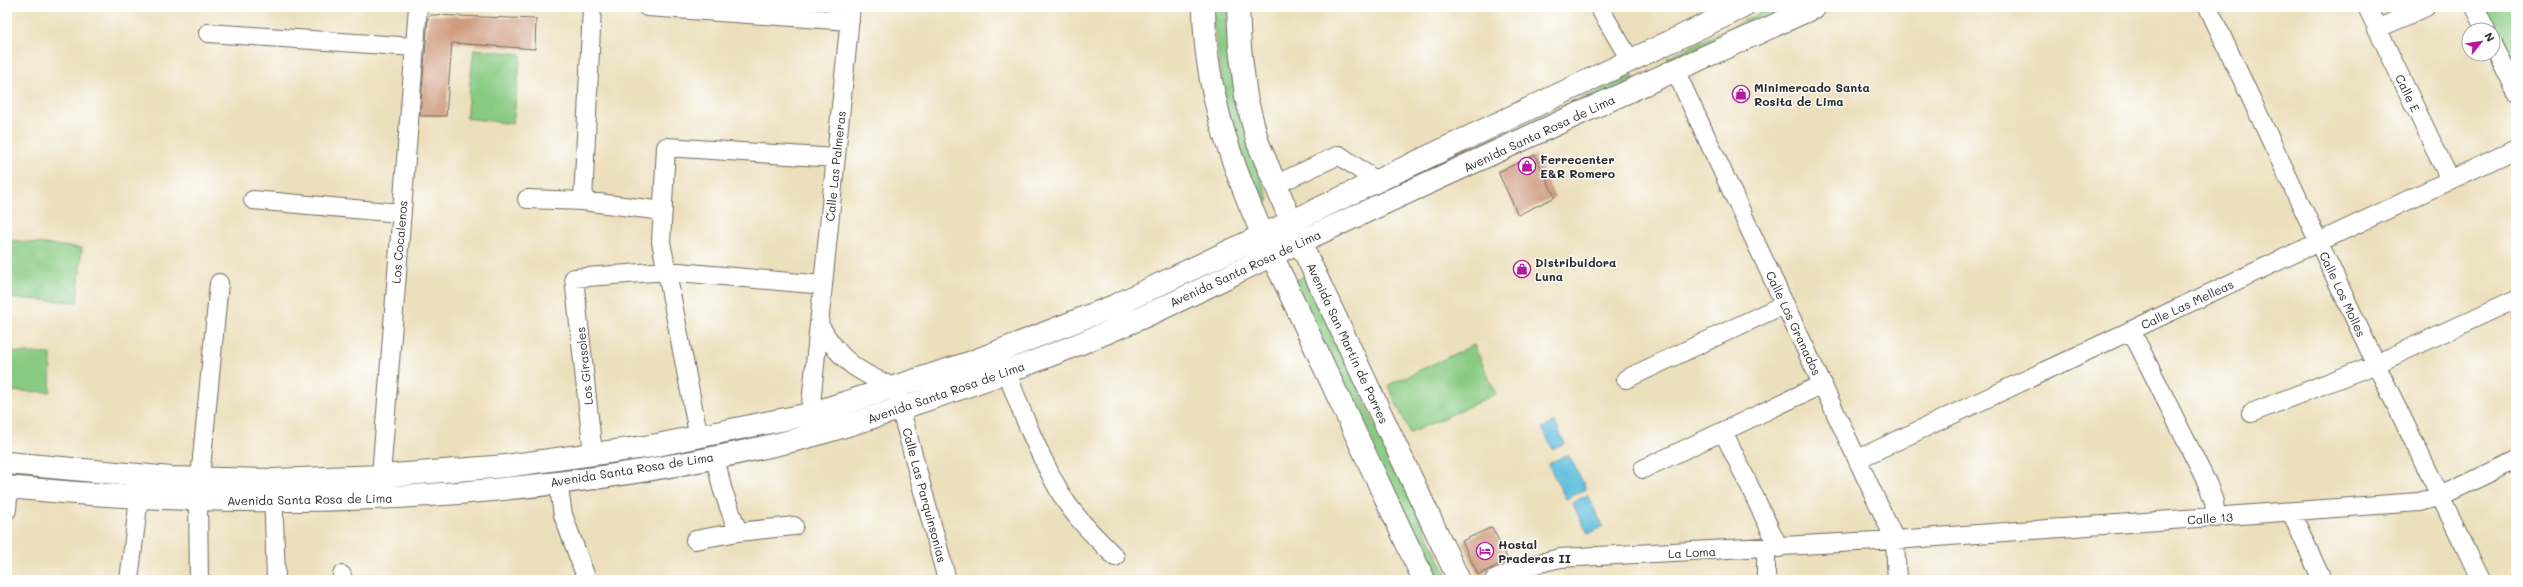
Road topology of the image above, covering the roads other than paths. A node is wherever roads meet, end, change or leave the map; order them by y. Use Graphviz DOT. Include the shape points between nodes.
graph roads {
  1 [pos="418,7"];
  2 [pos="592,7"];
  3 [pos="647,7"];
  4 [pos="1204,7"];
  5 [pos="1238,7"];
  6 [pos="1599,7"];
  7 [pos="1742,7"];
  8 [pos="1815,7"];
  9 [pos="2208,7"];
  10 [pos="2367,7"];
  11 [pos="2426,7"];
  12 [pos="2475,7"];
  13 [pos="851,14"];
  14 [pos="2482,22"];
  15 [pos="2377,29"];
  16 [pos="208,33"];
  17 [pos="415,47"];
  18 [pos="1630,60"];
  19 [pos="2501,60"];
  20 [pos="1675,70"];
  21 [pos="2516,91"];
  22 [pos="2516,149"];
  23 [pos="836,158"];
  24 [pos="1375,180"];
  25 [pos="2450,180"];
  26 [pos="1276,185"];
  27 [pos="527,199"];
  28 [pos="253,200"];
  29 [pos="583,201"];
  30 [pos="402,211"];
  31 [pos="663,211"];
  32 [pos="1291,220"];
  33 [pos="1262,236"];
  34 [pos="1300,242"];
  35 [pos="2319,242"];
  36 [pos="1272,255"];
  37 [pos="667,271"];
  38 [pos="219,283"];
  39 [pos="823,285"];
  40 [pos="2516,299"];
  41 [pos="1785,304"];
  42 [pos="820,326"];
  43 [pos="2131,330"];
  44 [pos="2376,364"];
  45 [pos="1007,372"];
  46 [pos="1626,379"];
  47 [pos="1823,384"];
  48 [pos="898,398"];
  49 [pos="2251,413"];
  50 [pos="810,414"];
  51 [pos="1723,431"];
  52 [pos="699,438"];
  53 [pos="593,454"];
  54 [pos="715,456"];
  55 [pos="1858,459"];
  56 [pos="2516,460"];
  57 [pos="7,463"];
  58 [pos="1643,469"];
  59 [pos="381,476"];
  60 [pos="558,482"];
  61 [pos="8,487"];
  62 [pos="199,489"];
  63 [pos="272,491"];
  64 [pos="2441,496"];
  65 [pos="139,498"];
  66 [pos="7,510"];
  67 [pos="2291,512"];
  68 [pos="2216,518"];
  69 [pos="794,526"];
  70 [pos="738,532"];
  71 [pos="695,540"];
  72 [pos="1895,540"];
  73 [pos="1772,548"];
  74 [pos="1114,557"];
  75 [pos="129,580"];
  76 [pos="200,580"];
  77 [pos="276,580"];
  78 [pos="587,580"];
  79 [pos="947,580"];
  80 [pos="1424,580"];
  81 [pos="1460,580"];
  82 [pos="1494,580"];
  83 [pos="1766,580"];
  84 [pos="1897,580"];
  85 [pos="2322,580"];
  86 [pos="2482,580"];
  1 -- 17 [label="street, Los Cocalenos"];
  2 -- 29 [label="street"];
  3 -- 13 [label="street"];
  4 -- 33 [label="main road" via="1210,72 1219,115 1232,162"];
  5 -- 26 [label="main road, Avenida San Martín de Porres" via="1246,97 1258,143"];
  6 -- 18 [label="street"];
  7 -- 18 [label="main road, Avenida Santa Rosa de Lima"];
  8 -- 20 [label="main road, Avenida Santa Rosa de Lima"];
  9 -- 35 [label="street, Calle Los Molles"];
  10 -- 15 [label="street, Calle E"];
  11 -- 15 [label="street"];
  12 -- 14 [label="street"];
  13 -- 23 [label="street, Calle Las Palmeras"];
  15 -- 25 [label="street, Calle E"];
  16 -- 17 [label="street"];
  17 -- 30 [label="street, Los Cocalenos"];
  18 -- 24 [label="main road, Avenida Santa Rosa de Lima"];
  19 -- 21 [label="street"];
  20 -- 34 [label="main road, Avenida Santa Rosa de Lima"];
  20 -- 41 [label="street, Calle Los Granados"];
  22 -- 25 [label="street, Calle Las Melleas"];
  23 -- 31 [label="street" via="666,147"];
  23 -- 39 [label="street, Calle Las Palmeras"];
  24 -- 26 [label="street" via="1339,155"];
  24 -- 32 [label="main road, Avenida Santa Rosa de Lima"];
  25 -- 35 [label="street, Calle Las Melleas"];
  26 -- 32 [label="main road, Avenida San Martín de Porres"];
  27 -- 29 [label="street"];
  28 -- 30 [label="street" via="388,212"];
  29 -- 31 [label="street"];
  30 -- 59 [label="street, Los Cocalenos"];
  31 -- 37 [label="street" via="661,242"];
  32 -- 33 [label="main road, Avenida Santa Rosa de Lima"];
  32 -- 34 [label="main road, Avenida San Martín de Porres"];
  33 -- 36 [label="main road"];
  33 -- 48 [label="main road, Avenida Santa Rosa de Lima" via="1114,306 977,361"];
  34 -- 36 [label="main road, Avenida Santa Rosa de Lima"];
  34 -- 81 [label="main road, Avenida San Martín de Porres"];
  35 -- 43 [label="street, Calle Las Melleas"];
  35 -- 44 [label="street, Calle Los Molles"];
  36 -- 45 [label="main road, Avenida Santa Rosa de Lima" via="1123,326"];
  36 -- 80 [label="main road"];
  37 -- 39 [label="street"];
  37 -- 52 [label="street"];
  37 -- 53 [label="street, Los Girasoles" via="574,278"];
  38 -- 62 [label="street"];
  39 -- 42 [label="street, Calle Las Palmeras"];
  40 -- 44 [label="street"];
  41 -- 46 [label="street"];
  41 -- 47 [label="street, Calle Los Granados"];
  42 -- 48 [label="street" via="832,346 846,360"];
  42 -- 50 [label="street, Calle Las Palmeras"];
  43 -- 55 [label="street, Calle Las Melleas"];
  43 -- 68 [label="street" via="2208,485"];
  44 -- 49 [label="street"];
  44 -- 64 [label="street, Calle Los Molles"];
  45 -- 48 [label="main road, Avenida Santa Rosa de Lima"];
  45 -- 74 [label="street" via="1017,401 1061,494"];
  47 -- 51 [label="street"];
  47 -- 55 [label="street, Calle Los Granados"];
  48 -- 50 [label="main road, Avenida Santa Rosa de Lima"];
  48 -- 54 [label="main road, Avenida Santa Rosa de Lima" via="796,440"];
  48 -- 79 [label="street, Calle Las Parquinsonias"];
  50 -- 52 [label="main road, Avenida Santa Rosa de Lima"];
  51 -- 58 [label="street"];
  51 -- 73 [label="street"];
  52 -- 53 [label="main road, Avenida Santa Rosa de Lima"];
  53 -- 59 [label="main road, Avenida Santa Rosa de Lima" via="506,466"];
  54 -- 60 [label="main road, Avenida Santa Rosa de Lima"];
  54 -- 70 [label="street" via="722,488"];
  55 -- 72 [label="street, Calle Los Granados"];
  56 -- 64 [label="street, Calle 13"];
  57 -- 62 [label="main road, Avenida Santa Rosa de Lima" via="123,475"];
  59 -- 63 [label="main road, Avenida Santa Rosa de Lima"];
  60 -- 63 [label="main road, Avenida Santa Rosa de Lima" via="400,498"];
  60 -- 78 [label="street" via="563,514"];
  61 -- 65 [label="main road, Avenida Santa Rosa de Lima"];
  61 -- 66 [label="street"];
  62 -- 63 [label="main road, Avenida Santa Rosa de Lima"];
  62 -- 65 [label="main road, Avenida Santa Rosa de Lima"];
  62 -- 76 [label="street"];
  63 -- 77 [label="street"];
  64 -- 67 [label="street, Calle 13" via="2419,502"];
  64 -- 86 [label="street, Calle Los Molles"];
  65 -- 75 [label="street"];
  67 -- 68 [label="street, Calle 13"];
  67 -- 85 [label="street"];
  68 -- 72 [label="street, Calle 13"];
  69 -- 70 [label="street"];
  70 -- 71 [label="street"];
  72 -- 73 [label="street, La Loma"];
  72 -- 84 [label="street, Calle Los Granados"];
  73 -- 82 [label="street, La Loma" via="1560,558 1535,563"];
  73 -- 83 [label="street"];
}
